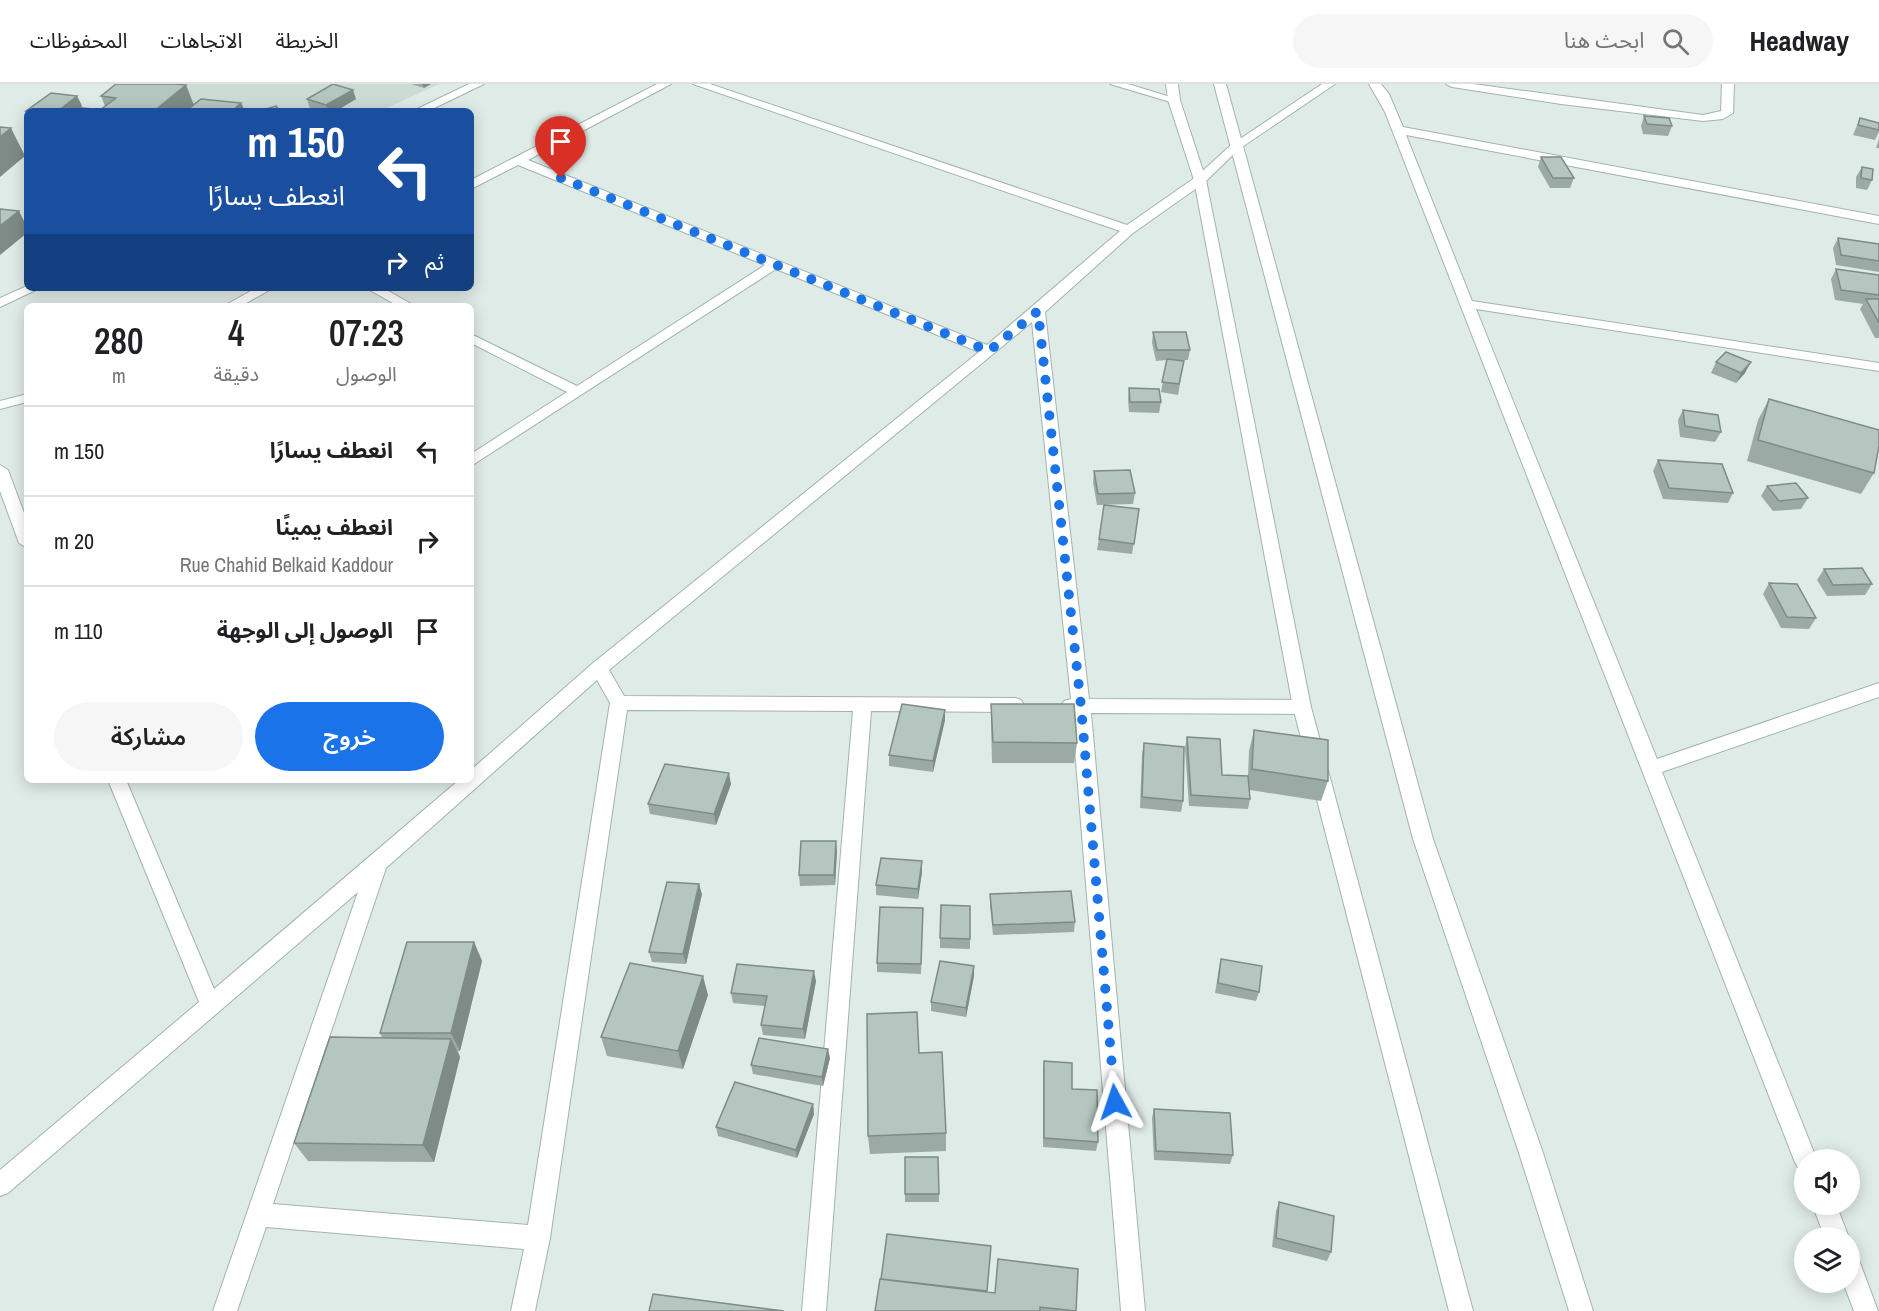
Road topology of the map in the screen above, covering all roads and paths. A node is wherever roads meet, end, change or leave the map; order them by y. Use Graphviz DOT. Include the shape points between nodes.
graph roads {
  1 [pos="478,84"];
  2 [pos="665,84"];
  3 [pos="699,84"];
  4 [pos="1116,84"];
  5 [pos="1220,84"];
  6 [pos="1329,84"];
  7 [pos="1375,84"];
  8 [pos="1452,84"];
  9 [pos="1728,84"];
  10 [pos="1173,92"];
  11 [pos="426,108"];
  12 [pos="1398,130"];
  13 [pos="1235,147"];
  14 [pos="519,161"];
  15 [pos="1200,180"];
  16 [pos="474,184"];
  17 [pos="1879,220"];
  18 [pos="1130,230"];
  19 [pos="775,264"];
  20 [pos="26,291"];
  21 [pos="260,291"];
  22 [pos="379,291"];
  23 [pos="0,303"];
  24 [pos="237,303"];
  25 [pos="402,303"];
  26 [pos="1468,304"];
  27 [pos="1038,311"];
  28 [pos="474,340"];
  29 [pos="989,351"];
  30 [pos="1879,367"];
  31 [pos="576,391"];
  32 [pos="24,399"];
  33 [pos="0,405"];
  34 [pos="474,459"];
  35 [pos="0,470"];
  36 [pos="24,535"];
  37 [pos="599,669"];
  38 [pos="1879,690"];
  39 [pos="619,703"];
  40 [pos="863,703"];
  41 [pos="1081,706"];
  42 [pos="1302,707"];
  43 [pos="1650,769"];
  44 [pos="474,779"];
  45 [pos="118,783"];
  46 [pos="469,783"];
  47 [pos="378,863"];
  48 [pos="210,1004"];
  49 [pos="1802,1149"];
  50 [pos="0,1185"];
  51 [pos="258,1215"];
  52 [pos="538,1238"];
  53 [pos="1859,1293"];
  54 [pos="225,1311"];
  55 [pos="523,1311"];
  56 [pos="814,1311"];
  57 [pos="1133,1311"];
  58 [pos="1461,1311"];
  59 [pos="1581,1311"];
  60 [pos="1866,1311"];
  1 -- 11 [label="street"];
  2 -- 14 [label="street"];
  3 -- 18 [label="street"];
  4 -- 10 [label="street"];
  5 -- 13 [label="street"];
  6 -- 13 [label="street"];
  7 -- 12 [label="street"];
  8 -- 9 [label="street" via="1703,118 1727,113"];
  10 -- 15 [label="street"];
  12 -- 17 [label="street"];
  12 -- 26 [label="street"];
  13 -- 15 [label="street"];
  13 -- 59 [label="street" via="1423,839"];
  14 -- 16 [label="street"];
  14 -- 19 [label="street"];
  15 -- 18 [label="street"];
  15 -- 42 [label="street"];
  18 -- 27 [label="street"];
  19 -- 29 [label="street"];
  19 -- 31 [label="street"];
  20 -- 23 [label="street"];
  21 -- 24 [label="street"];
  22 -- 25 [label="street"];
  26 -- 30 [label="street"];
  26 -- 43 [label="street"];
  27 -- 29 [label="street"];
  27 -- 41 [label="street"];
  28 -- 31 [label="street"];
  29 -- 37 [label="street"];
  31 -- 34 [label="street"];
  32 -- 33 [label="street"];
  35 -- 36 [label="street"];
  37 -- 39 [label="street"];
  37 -- 44 [label="street"];
  38 -- 43 [label="street"];
  39 -- 40 [label="street"];
  39 -- 52 [label="street"];
  40 -- 41 [label="street"];
  40 -- 56 [label="street"];
  41 -- 42 [label="street"];
  41 -- 57 [label="street"];
  42 -- 58 [label="street"];
  43 -- 49 [label="street"];
  45 -- 48 [label="street"];
  46 -- 47 [label="street"];
  47 -- 48 [label="street"];
  47 -- 51 [label="street"];
  48 -- 50 [label="street"];
  51 -- 52 [label="street"];
  51 -- 54 [label="street"];
  52 -- 55 [label="street"];
  53 -- 60 [label="street"];
}
